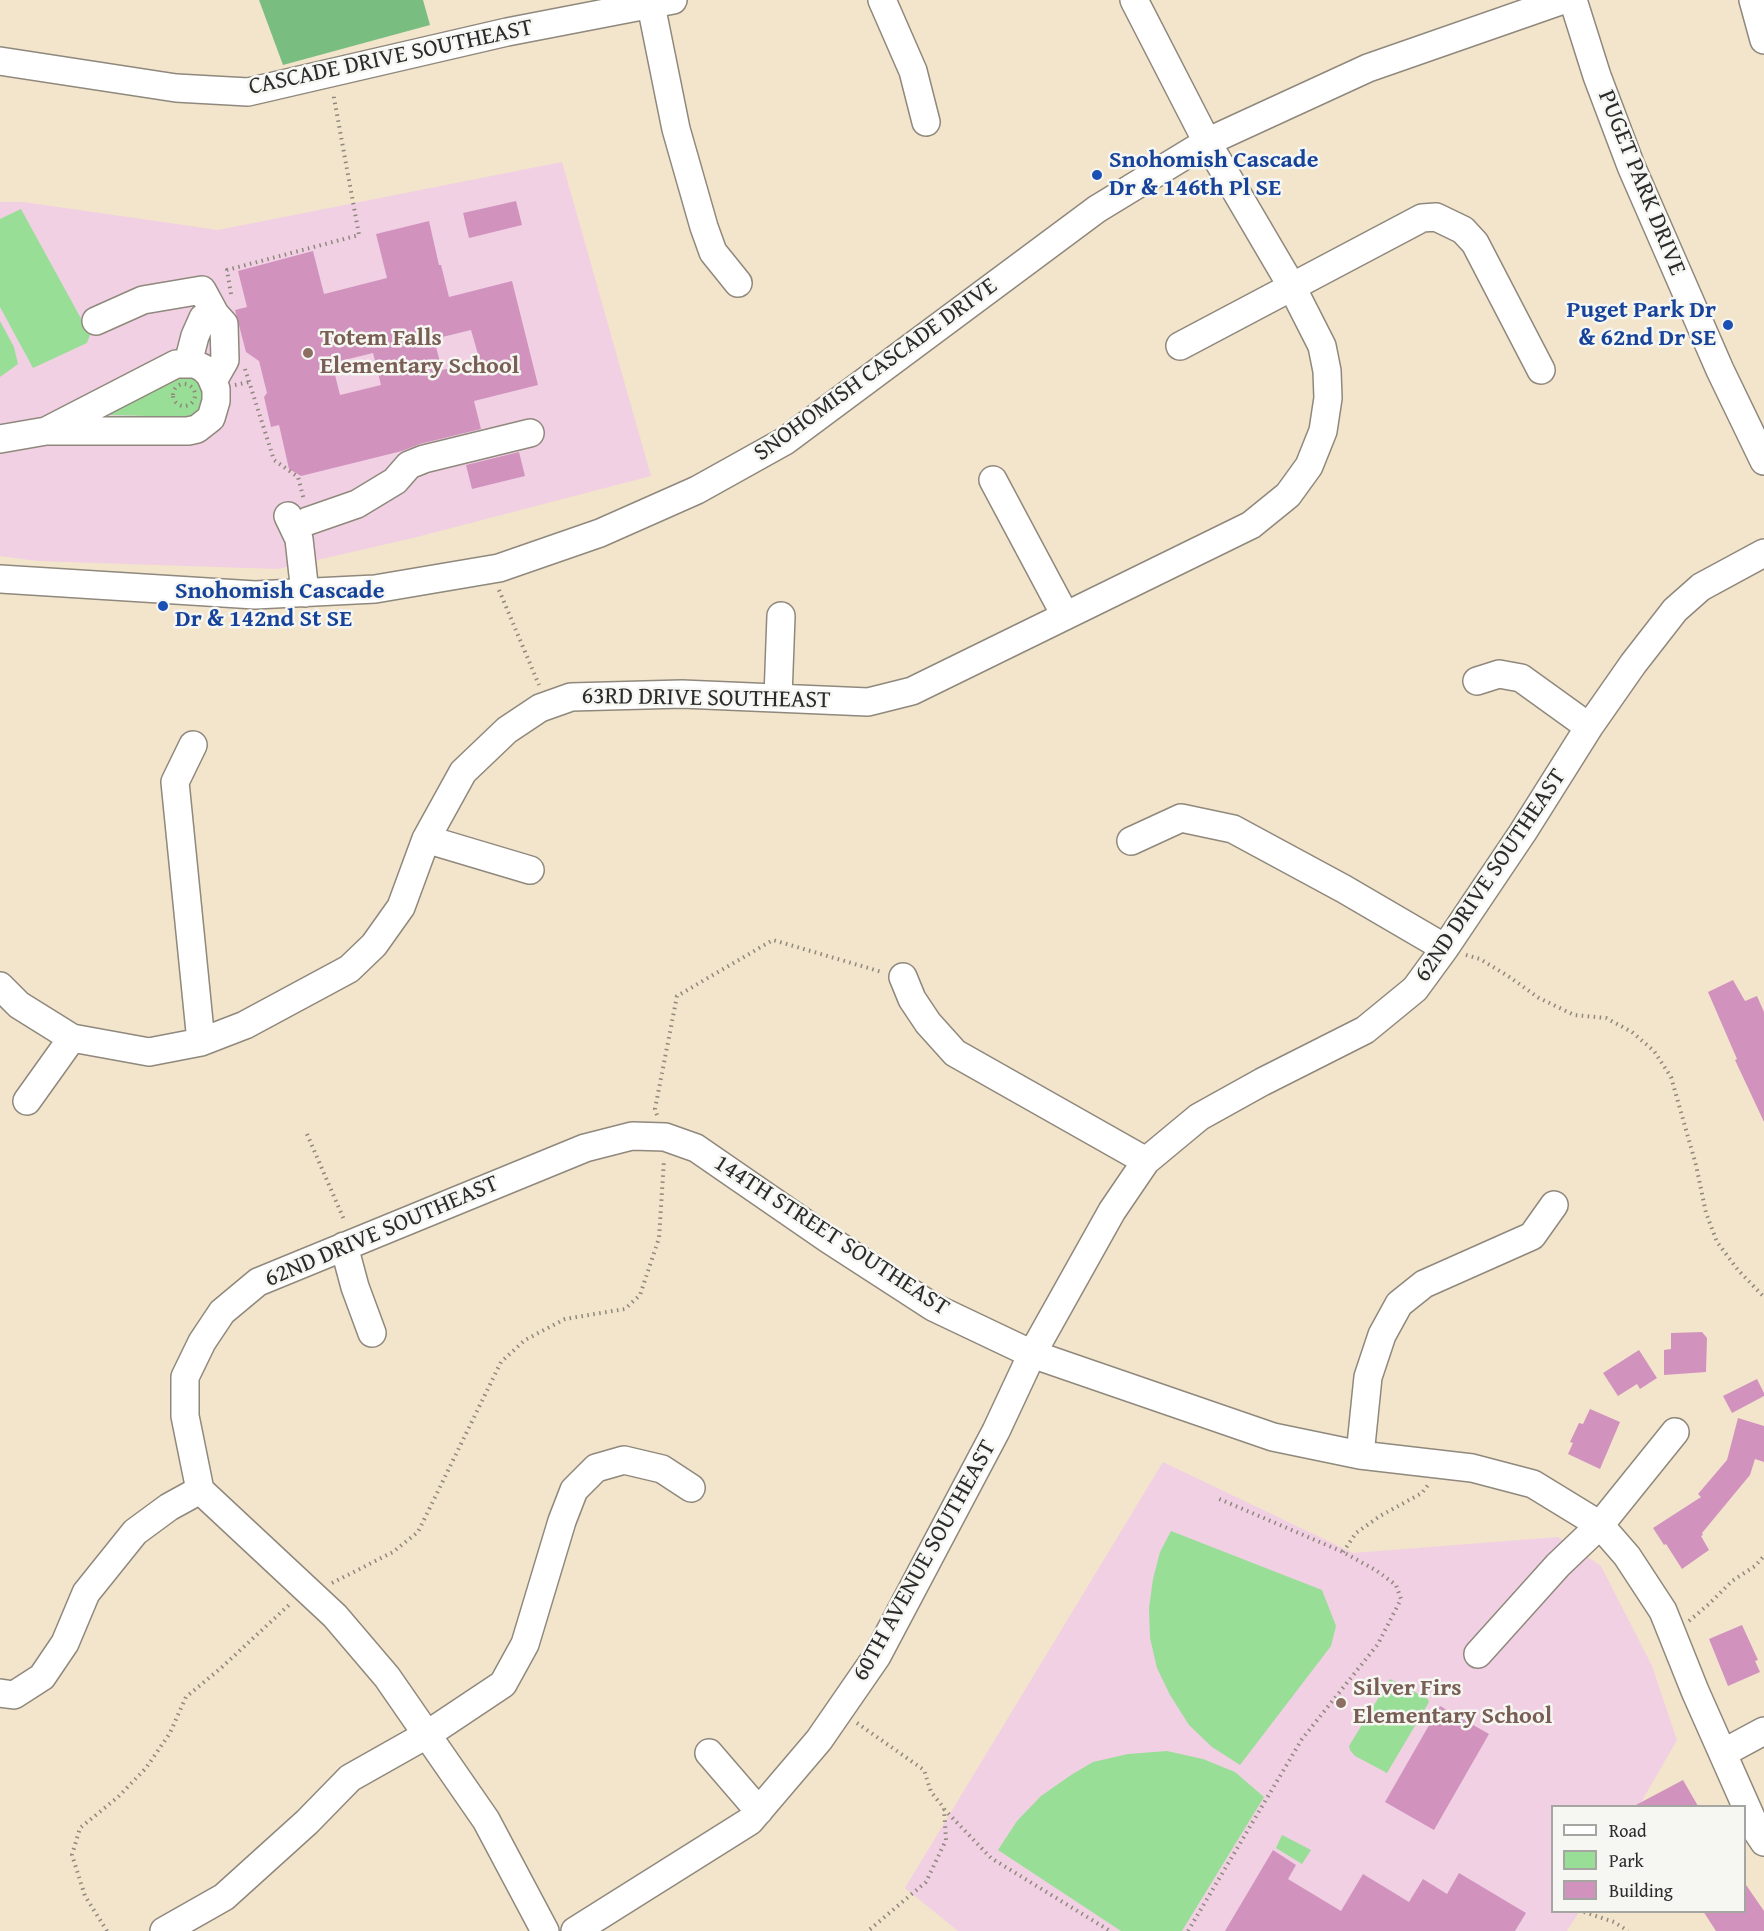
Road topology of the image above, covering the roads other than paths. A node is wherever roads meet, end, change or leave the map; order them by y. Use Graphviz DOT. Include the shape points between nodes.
graph roads {
  1 [pos="882,0"];
  2 [pos="1563,0"];
  3 [pos="1573,0"];
  4 [pos="1753,0"];
  5 [pos="1141,2"];
  6 [pos="662,3"];
  7 [pos="1764,40"];
  8 [pos="0,61"];
  9 [pos="926,122"];
  10 [pos="1207,142"];
  11 [pos="738,283"];
  12 [pos="1291,285"];
  13 [pos="224,309"];
  14 [pos="96,321"];
  15 [pos="1180,345"];
  16 [pos="188,363"];
  17 [pos="1541,370"];
  18 [pos="213,381"];
  19 [pos="46,431"];
  20 [pos="530,433"];
  21 [pos="0,439"];
  22 [pos="1764,461"];
  23 [pos="993,480"];
  24 [pos="1764,553"];
  25 [pos="0,579"];
  26 [pos="305,593"];
  27 [pos="1065,615"];
  28 [pos="781,616"];
  29 [pos="1477,681"];
  30 [pos="778,697"];
  31 [pos="1589,727"];
  32 [pos="193,745"];
  33 [pos="426,839"];
  34 [pos="1131,841"];
  35 [pos="530,870"];
  36 [pos="1445,948"];
  37 [pos="903,977"];
  38 [pos="0,986"];
  39 [pos="72,1038"];
  40 [pos="201,1042"];
  41 [pos="27,1101"];
  42 [pos="696,1148"];
  43 [pos="1146,1161"];
  44 [pos="1554,1205"];
  45 [pos="344,1246"];
  46 [pos="372,1333"];
  47 [pos="1032,1354"];
  48 [pos="1675,1432"];
  49 [pos="1360,1455"];
  50 [pos="691,1488"];
  51 [pos="200,1490"];
  52 [pos="1600,1525"];
  53 [pos="1478,1654"];
  54 [pos="0,1693"];
  55 [pos="1764,1731"];
  56 [pos="428,1734"];
  57 [pos="709,1753"];
  58 [pos="1723,1753"];
  59 [pos="1746,1805"];
  60 [pos="1746,1806"];
  61 [pos="759,1811"];
  62 [pos="1764,1842"];
  63 [pos="164,1931"];
  64 [pos="545,1931"];
  65 [pos="575,1931"];
  1 -- 9 [label="street" via="914,71"];
  2 -- 10 [label="street, SNOHOMISH CASCADE DRIVE" via="1368,68"];
  3 -- 22 [label="street, PUGET PARK DRIVE" via="1631,166"];
  4 -- 7 [label="street"];
  5 -- 10 [label="street, 63RD DRIVE SOUTHEAST"];
  6 -- 8 [label="street, CASCADE DRIVE SOUTHEAST" via="507,32 248,92 176,88"];
  6 -- 11 [label="street" via="676,129 713,252"];
  10 -- 12 [label="street, 63RD DRIVE SOUTHEAST"];
  10 -- 26 [label="street, SNOHOMISH CASCADE DRIVE" via="1097,209 785,441 697,490 600,533 499,568 375,589"];
  12 -- 15 [label="street"];
  12 -- 17 [label="street" via="1422,218 1437,217 1463,230 1475,243"];
  12 -- 27 [label="street, 63RD DRIVE SOUTHEAST" via="1322,346 1327,371 1323,431 1309,466 1288,495 1251,525"];
  13 -- 14 [label="street" via="202,291 143,300"];
  13 -- 16 [label="street" via="203,318"];
  13 -- 18 [label="street" via="225,360"];
  16 -- 18 [label="street" via="203,368"];
  16 -- 19 [label="street" via="157,373"];
  18 -- 19 [label="street" via="214,411 197,429"];
  19 -- 21 [label="street"];
  20 -- 26 [label="street" via="424,459 409,465 395,480 357,504 297,521"];
  23 -- 27 [label="street"];
  24 -- 31 [label="street, 62ND DRIVE SOUTHEAST" via="1701,587 1675,610"];
  25 -- 26 [label="street, SNOHOMISH CASCADE DRIVE" via="255,595"];
  27 -- 30 [label="street, 63RD DRIVE SOUTHEAST" via="912,691 868,702"];
  28 -- 30 [label="street"];
  29 -- 31 [label="street" via="1499,674 1521,678"];
  30 -- 33 [label="street, 63RD DRIVE SOUTHEAST" via="571,697 547,705 507,730 463,772"];
  31 -- 36 [label="street, 62ND DRIVE SOUTHEAST"];
  32 -- 40 [label="street" via="175,782"];
  33 -- 35 [label="street"];
  33 -- 40 [label="street, 63RD DRIVE SOUTHEAST" via="401,907 374,945 349,969 245,1025"];
  34 -- 36 [label="street" via="1181,818 1233,829"];
  36 -- 43 [label="street, 62ND DRIVE SOUTHEAST" via="1415,989 1365,1030 1199,1117"];
  37 -- 43 [label="street" via="928,1023 955,1053"];
  38 -- 39 [label="street, 63RD DRIVE SOUTHEAST" via="19,1005"];
  39 -- 40 [label="street, 63RD DRIVE SOUTHEAST" via="149,1052"];
  39 -- 41 [label="street"];
  42 -- 45 [label="street, 62ND DRIVE SOUTHEAST" via="665,1137 632,1136 585,1148"];
  42 -- 47 [label="street, 144TH STREET SOUTHEAST" via="933,1307"];
  43 -- 47 [label="street, 62ND DRIVE SOUTHEAST" via="1112,1211"];
  44 -- 49 [label="street" via="1532,1236 1424,1284 1399,1304 1382,1335 1368,1377"];
  45 -- 46 [label="street"];
  45 -- 51 [label="street, 62ND DRIVE SOUTHEAST" via="258,1281 222,1312 202,1342 185,1377 185,1416"];
  47 -- 49 [label="street, 144TH STREET SOUTHEAST" via="1273,1437"];
  47 -- 61 [label="street, 60TH AVENUE SOUTHEAST" via="878,1656 819,1740"];
  48 -- 52 [label="street"];
  49 -- 52 [label="street, 144TH STREET SOUTHEAST" via="1472,1468 1533,1484"];
  50 -- 56 [label="street" via="662,1469 624,1460 596,1468 574,1490 525,1644 503,1684"];
  51 -- 54 [label="street" via="168,1507 135,1532 86,1593 65,1643 42,1677 14,1695"];
  51 -- 56 [label="street" via="335,1616 387,1677"];
  52 -- 53 [label="street" via="1558,1565"];
  52 -- 58 [label="street, 144TH STREET SOUTHEAST" via="1639,1572 1663,1611"];
  55 -- 58 [label="street"];
  56 -- 63 [label="street" via="350,1778 225,1897"];
  56 -- 64 [label="street" via="486,1820"];
  57 -- 61 [label="street"];
  58 -- 59 [label="street, 144TH STREET SOUTHEAST"];
  60 -- 62 [label="street, 144TH STREET SOUTHEAST"];
  61 -- 65 [label="street, 60TH AVENUE SOUTHEAST" via="750,1821"];
}
